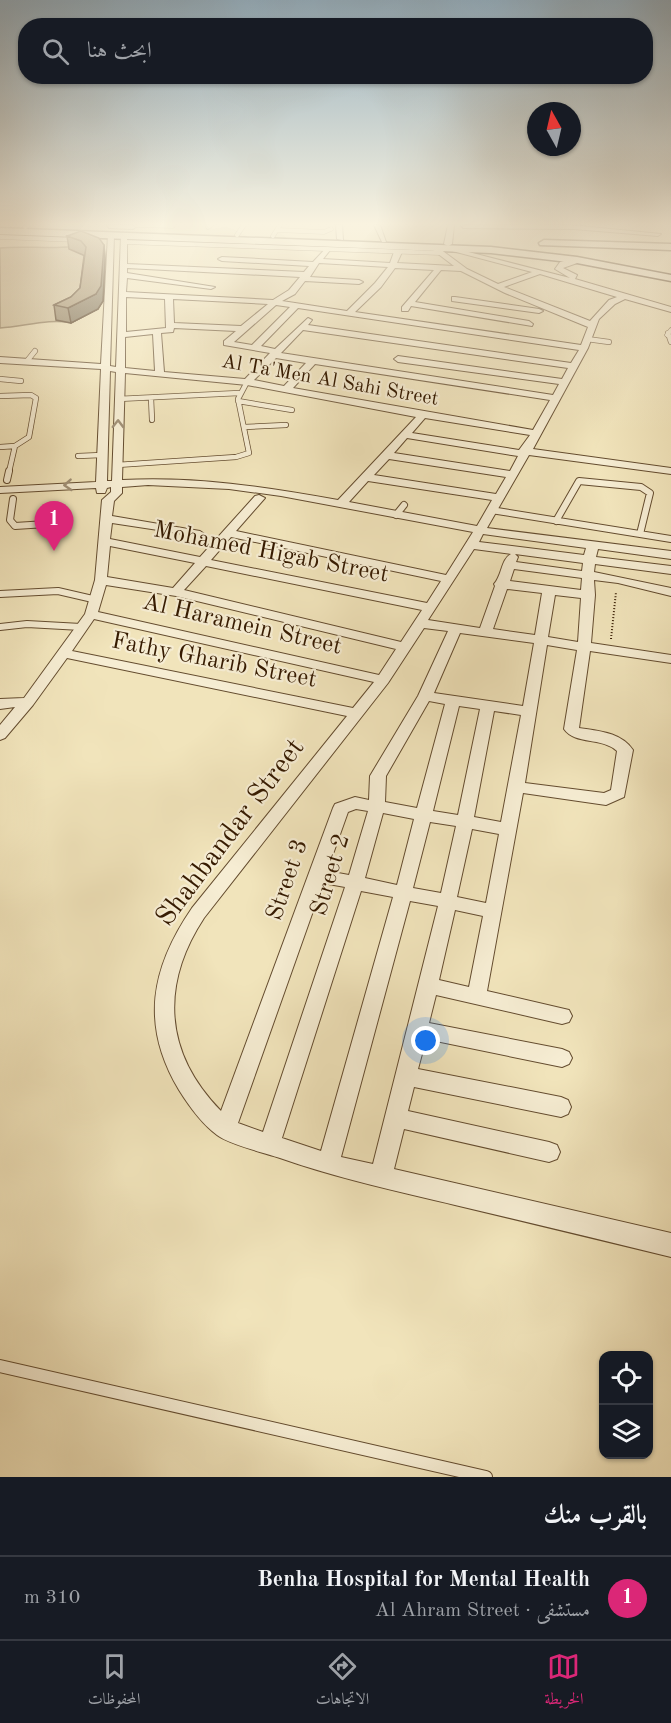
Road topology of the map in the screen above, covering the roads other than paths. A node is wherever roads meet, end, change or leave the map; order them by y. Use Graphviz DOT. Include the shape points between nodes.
graph roads {
  1 [pos="108,294"];
  2 [pos="123,294"];
  3 [pos="152,294"];
  4 [pos="202,294"];
  5 [pos="289,294"];
  6 [pos="367,294"];
  7 [pos="419,294"];
  8 [pos="515,294"];
  9 [pos="619,294"];
  10 [pos="626,294"];
  11 [pos="148,296"];
  12 [pos="626,296"];
  13 [pos="169,297"];
  14 [pos="196,298"];
  15 [pos="455,299"];
  16 [pos="229,300"];
  17 [pos="275,302"];
  18 [pos="411,304"];
  19 [pos="297,305"];
  20 [pos="224,308"];
  21 [pos="541,308"];
  22 [pos="319,309"];
  23 [pos="671,309"];
  24 [pos="349,314"];
  25 [pos="218,316"];
  26 [pos="394,320"];
  27 [pos="529,324"];
  28 [pos="171,325"];
  29 [pos="213,325"];
  30 [pos="591,325"];
  31 [pos="302,327"];
  32 [pos="244,329"];
  33 [pos="671,330"];
  34 [pos="157,333"];
  35 [pos="121,335"];
  36 [pos="519,339"];
  37 [pos="609,342"];
  38 [pos="671,342"];
  39 [pos="586,344"];
  40 [pos="254,348"];
  41 [pos="35,351"];
  42 [pos="275,353"];
  43 [pos="398,359"];
  44 [pos="0,360"];
  45 [pos="312,362"];
  46 [pos="20,363"];
  47 [pos="0,365"];
  48 [pos="573,366"];
  49 [pos="105,370"];
  50 [pos="118,370"];
  51 [pos="160,374"];
  52 [pos="0,379"];
  53 [pos="21,381"];
  54 [pos="247,382"];
  55 [pos="564,382"];
  56 [pos="287,389"];
  57 [pos="239,393"];
  58 [pos="0,396"];
  59 [pos="151,398"];
  60 [pos="554,398"];
  61 [pos="118,399"];
  62 [pos="238,401"];
  63 [pos="292,410"];
  64 [pos="423,415"];
  65 [pos="152,420"];
  66 [pos="286,425"];
  67 [pos="244,427"];
  68 [pos="534,433"];
  69 [pos="405,435"];
  70 [pos="15,446"];
  71 [pos="0,447"];
  72 [pos="524,453"];
  73 [pos="387,454"];
  74 [pos="102,455"];
  75 [pos="78,456"];
  76 [pos="117,465"];
  77 [pos="671,471"];
  78 [pos="9,472"];
  79 [pos="0,473"];
  80 [pos="513,475"];
  81 [pos="366,477"];
  82 [pos="7,480"];
  83 [pos="0,490"];
  84 [pos="109,490"];
  85 [pos="259,498"];
  86 [pos="498,498"];
  87 [pos="13,499"];
  88 [pos="0,500"];
  89 [pos="340,505"];
  90 [pos="404,505"];
  91 [pos="491,510"];
  92 [pos="396,515"];
  93 [pos="106,518"];
  94 [pos="556,521"];
  95 [pos="62,523"];
  96 [pos="230,533"];
  97 [pos="520,534"];
  98 [pos="640,534"];
  99 [pos="200,535"];
  100 [pos="475,538"];
  101 [pos="671,539"];
  102 [pos="103,541"];
  103 [pos="593,544"];
  104 [pos="514,550"];
  105 [pos="671,555"];
  106 [pos="588,559"];
  107 [pos="203,563"];
  108 [pos="509,565"];
  109 [pos="671,570"];
  110 [pos="588,575"];
  111 [pos="449,579"];
  112 [pos="101,580"];
  113 [pos="500,584"];
  114 [pos="549,591"];
  115 [pos="176,592"];
  116 [pos="671,592"];
  117 [pos="0,594"];
  118 [pos="589,595"];
  119 [pos="97,600"];
  120 [pos="91,614"];
  121 [pos="425,615"];
  122 [pos="0,627"];
  123 [pos="81,627"];
  124 [pos="456,628"];
  125 [pos="485,633"];
  126 [pos="541,641"];
  127 [pos="405,647"];
  128 [pos="585,647"];
  129 [pos="63,653"];
  130 [pos="671,659"];
  131 [pos="383,680"];
  132 [pos="425,696"];
  133 [pos="453,701"];
  134 [pos="28,702"];
  135 [pos="0,704"];
  136 [pos="488,706"];
  137 [pos="356,712"];
  138 [pos="530,712"];
  139 [pos="0,735"];
  140 [pos="517,787"];
  141 [pos="376,806"];
  142 [pos="423,814"];
  143 [pos="466,821"];
  144 [pos="507,829"];
  145 [pos="316,875"];
  146 [pos="355,883"];
  147 [pos="403,894"];
  148 [pos="447,903"];
  149 [pos="494,910"];
  150 [pos="429,986"];
  151 [pos="477,996"];
  152 [pos="562,1016"];
  153 [pos="418,1029"];
  154 [pos="562,1058"];
  155 [pos="407,1076"];
  156 [pos="561,1107"];
  157 [pos="396,1118"];
  158 [pos="225,1129"];
  159 [pos="269,1145"];
  160 [pos="549,1152"];
  161 [pos="328,1164"];
  162 [pos="381,1176"];
  163 [pos="671,1245"];
  164 [pos="0,1366"];
  165 [pos="486,1477"];
  1 -- 49 [label="street"];
  2 -- 11 [label="street"];
  2 -- 35 [label="street"];
  3 -- 11 [label="street"];
  4 -- 14 [label="street"];
  5 -- 17 [label="street"];
  6 -- 24 [label="street"];
  7 -- 18 [label="street"];
  8 -- 21 [label="street"];
  9 -- 12 [label="street"];
  10 -- 23 [label="street"];
  11 -- 13 [label="street"];
  12 -- 23 [label="street"];
  12 -- 30 [label="street" via="602,309"];
  13 -- 14 [label="street"];
  13 -- 28 [label="street"];
  14 -- 16 [label="street"];
  15 -- 21 [label="street"];
  16 -- 17 [label="street"];
  16 -- 20 [label="street"];
  17 -- 19 [label="street"];
  17 -- 32 [label="street"];
  18 -- 26 [label="street"];
  18 -- 27 [label="street"];
  19 -- 22 [label="street"];
  19 -- 40 [label="street"];
  21 -- 27 [label="street"];
  21 -- 30 [label="street"];
  22 -- 24 [label="street"];
  22 -- 31 [label="street"];
  24 -- 26 [label="street"];
  25 -- 29 [label="street"];
  26 -- 36 [label="street"];
  27 -- 36 [label="street"];
  28 -- 29 [label="street"];
  28 -- 34 [label="street" via="170,330"];
  29 -- 32 [label="street"];
  30 -- 39 [label="street, Shahbandar Street"];
  31 -- 42 [label="street"];
  31 -- 48 [label="street"];
  32 -- 40 [label="street" via="227,343"];
  33 -- 38 [label="lane" via="667,334"];
  34 -- 35 [label="street"];
  34 -- 51 [label="street"];
  35 -- 50 [label="street"];
  36 -- 39 [label="street"];
  37 -- 39 [label="lane"];
  39 -- 48 [label="street, Shahbandar Street"];
  40 -- 42 [label="street"];
  41 -- 46 [label="lane"];
  42 -- 45 [label="street"];
  42 -- 54 [label="street"];
  43 -- 55 [label="street"];
  44 -- 46 [label="street"];
  45 -- 56 [label="street"];
  45 -- 60 [label="street"];
  46 -- 47 [label="street"];
  46 -- 49 [label="street, Al Ta'Men Al Sahi Street"];
  48 -- 55 [label="street, Shahbandar Street"];
  49 -- 50 [label="street, Al Ta'Men Al Sahi Street"];
  49 -- 74 [label="street"];
  50 -- 51 [label="street, Al Ta'Men Al Sahi Street"];
  50 -- 61 [label="street"];
  51 -- 54 [label="street, Al Ta'Men Al Sahi Street"];
  52 -- 53 [label="lane"];
  54 -- 56 [label="street, Al Ta'Men Al Sahi Street"];
  54 -- 57 [label="lane"];
  55 -- 60 [label="street, Shahbandar Street"];
  56 -- 64 [label="street, Al Ta'Men Al Sahi Street"];
  57 -- 59 [label="lane"];
  57 -- 62 [label="lane"];
  58 -- 70 [label="lane" via="36,398 29,437"];
  59 -- 61 [label="lane"];
  59 -- 65 [label="lane"];
  60 -- 68 [label="street, Shahbandar Street"];
  76 -- 61 [label="street, one-way"];
  62 -- 63 [label="lane"];
  62 -- 67 [label="lane"];
  64 -- 68 [label="street, Al Ta'Men Al Sahi Street"];
  64 -- 69 [label="street"];
  66 -- 67 [label="lane"];
  67 -- 76 [label="lane" via="249,449 243,456"];
  68 -- 72 [label="street, Shahbandar Street"];
  69 -- 72 [label="street"];
  69 -- 73 [label="street"];
  70 -- 71 [label="lane"];
  70 -- 78 [label="lane"];
  72 -- 77 [label="street"];
  72 -- 80 [label="street, Shahbandar Street"];
  73 -- 80 [label="street"];
  73 -- 81 [label="street"];
  74 -- 75 [label="lane"];
  74 -- 84 [label="street"];
  76 -- 84 [label="street"];
  78 -- 79 [label="lane"];
  78 -- 82 [label="lane"];
  80 -- 86 [label="street, Shahbandar Street"];
  81 -- 86 [label="street"];
  81 -- 89 [label="street"];
  84 -- 83 [label="street, one-way"];
  84 -- 85 [label="street"];
  84 -- 87 [label="street"];
  84 -- 89 [label="street" via="229,486"];
  84 -- 93 [label="street"];
  85 -- 96 [label="street"];
  85 -- 100 [label="street"];
  86 -- 91 [label="street, Shahbandar Street"];
  87 -- 88 [label="street"];
  87 -- 95 [label="lane" via="10,520 15,526"];
  89 -- 92 [label="street"];
  90 -- 92 [label="lane"];
  91 -- 94 [label="lane"];
  91 -- 100 [label="street, Shahbandar Street"];
  92 -- 100 [label="street"];
  93 -- 99 [label="street"];
  93 -- 102 [label="street"];
  94 -- 98 [label="lane"];
  94 -- 98 [label="lane" via="579,481 641,487 650,493"];
  96 -- 107 [label="street"];
  96 -- 111 [label="street"];
  97 -- 100 [label="street"];
  97 -- 103 [label="street"];
  97 -- 104 [label="street"];
  98 -- 101 [label="lane"];
  100 -- 104 [label="street"];
  100 -- 111 [label="street, Shahbandar Street"];
  102 -- 107 [label="street, Mohamed Higab Street"];
  102 -- 112 [label="street"];
  103 -- 105 [label="street"];
  103 -- 106 [label="street"];
  104 -- 106 [label="street"];
  104 -- 108 [label="street"];
  106 -- 109 [label="street"];
  106 -- 110 [label="street"];
  107 -- 115 [label="street"];
  107 -- 121 [label="street, Mohamed Higab Street"];
  108 -- 110 [label="street"];
  108 -- 113 [label="street"];
  110 -- 116 [label="street"];
  110 -- 118 [label="street"];
  111 -- 121 [label="street, Shahbandar Street"];
  112 -- 115 [label="street"];
  112 -- 119 [label="street"];
  113 -- 114 [label="street"];
  113 -- 125 [label="street"];
  114 -- 118 [label="street"];
  114 -- 126 [label="street"];
  115 -- 127 [label="street"];
  117 -- 119 [label="lane" via="58,591"];
  118 -- 128 [label="street"];
  119 -- 120 [label="street"];
  120 -- 123 [label="street"];
  120 -- 131 [label="street, Al Haramein Street"];
  121 -- 124 [label="street, Mohamed Higab Street"];
  121 -- 127 [label="street, Shahbandar Street"];
  122 -- 123 [label="lane"];
  123 -- 129 [label="street"];
  124 -- 125 [label="street, Mohamed Higab Street"];
  124 -- 132 [label="street, Street 2"];
  125 -- 126 [label="street, Mohamed Higab Street"];
  126 -- 128 [label="street, Mohamed Higab Street"];
  126 -- 138 [label="street"];
  127 -- 131 [label="street, Shahbandar Street"];
  128 -- 130 [label="street, Mohamed Higab Street"];
  128 -- 140 [label="street" via="571,729 622,745 625,750 618,793 606,799"];
  129 -- 134 [label="street"];
  129 -- 137 [label="street, Fathy Gharib Street"];
  131 -- 137 [label="street, Shahbandar Street"];
  132 -- 133 [label="street"];
  132 -- 141 [label="street, Street 2" via="378,776"];
  133 -- 136 [label="street"];
  133 -- 142 [label="street"];
  134 -- 135 [label="street"];
  134 -- 139 [label="street"];
  136 -- 138 [label="street"];
  136 -- 143 [label="street"];
  137 -- 158 [label="street, Shahbandar Street" via="198,913 180,940 169,970 164,1002 167,1036 178,1069 197,1100"];
  138 -- 140 [label="street"];
  140 -- 144 [label="street"];
  141 -- 142 [label="street, Street 3"];
  141 -- 145 [label="street, Street 3" via="355,803 340,808"];
  141 -- 146 [label="street, Street 2"];
  142 -- 143 [label="street, Street 3"];
  142 -- 147 [label="street"];
  143 -- 144 [label="street, Street 3"];
  143 -- 148 [label="street"];
  144 -- 149 [label="street"];
  145 -- 146 [label="street"];
  145 -- 158 [label="street, Street 3"];
  146 -- 147 [label="street"];
  146 -- 159 [label="street, Street 2"];
  147 -- 148 [label="street"];
  147 -- 161 [label="street"];
  148 -- 149 [label="street"];
  148 -- 150 [label="street"];
  149 -- 151 [label="street"];
  150 -- 151 [label="street"];
  150 -- 153 [label="street"];
  151 -- 152 [label="street"];
  153 -- 154 [label="street"];
  153 -- 155 [label="street"];
  155 -- 156 [label="street"];
  155 -- 157 [label="street"];
  157 -- 160 [label="street"];
  157 -- 162 [label="street"];
  158 -- 159 [label="street, Shahbandar Street"];
  159 -- 161 [label="street, Shahbandar Street"];
  161 -- 162 [label="street, Shahbandar Street"];
  162 -- 163 [label="street, Shahbandar Street"];
  164 -- 165 [label="lane"];
}
